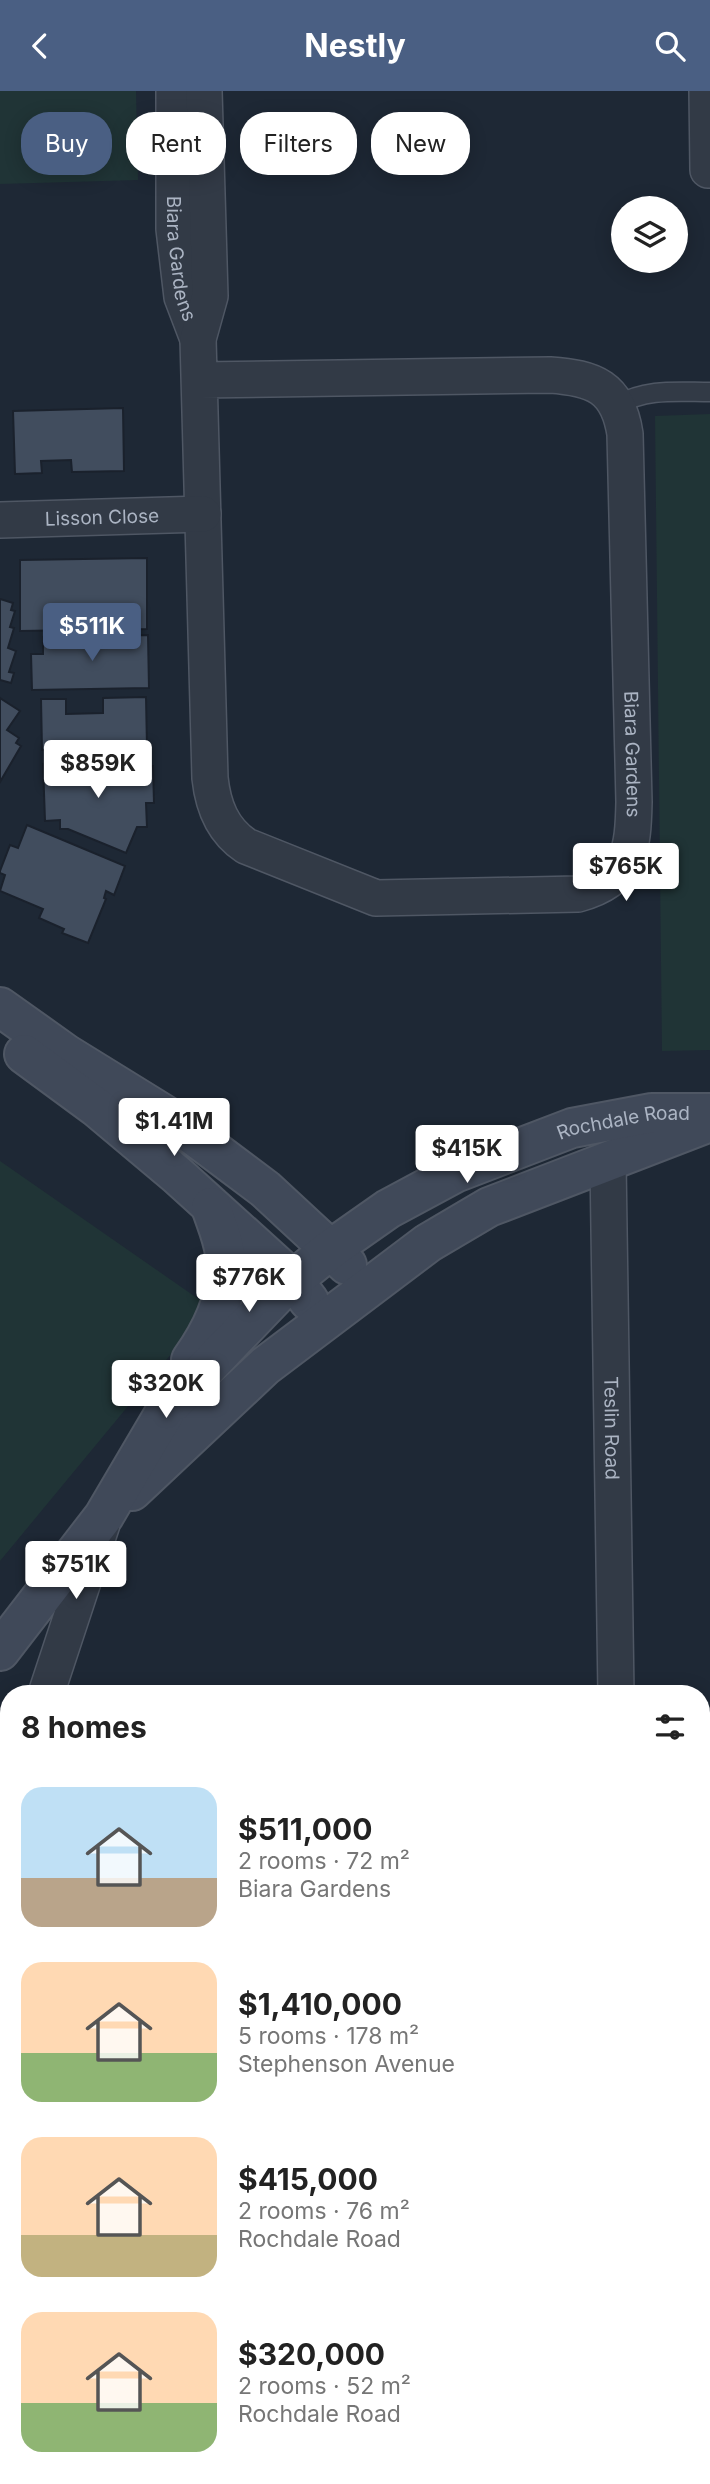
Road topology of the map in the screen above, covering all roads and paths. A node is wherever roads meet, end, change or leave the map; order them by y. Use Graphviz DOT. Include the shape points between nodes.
graph roads {
  1 [pos="174,91"];
  2 [pos="204,91"];
  3 [pos="707,91"];
  4 [pos="708,170"];
  5 [pos="198,339"];
  6 [pos="200,380"];
  7 [pos="710,392"];
  8 [pos="618,405"];
  9 [pos="203,514"];
  10 [pos="0,520"];
  11 [pos="0,1007"];
  12 [pos="0,1036"];
  13 [pos="710,1113"];
  14 [pos="710,1122"];
  15 [pos="608,1162"];
  16 [pos="211,1207"];
  17 [pos="331,1249"];
  18 [pos="293,1280"];
  19 [pos="369,1287"];
  20 [pos="324,1320"];
  21 [pos="167,1409"];
  22 [pos="104,1516"];
  23 [pos="0,1651"];
  24 [pos="49,1685"];
  25 [pos="617,1685"];
  1 -- 5 [label="street, Biara Gardens" via="174,229 182,297"];
  2 -- 5 [label="street, Biara Gardens" via="209,296"];
  3 -- 4 [label="street"];
  5 -- 6 [label="street, Biara Gardens"];
  6 -- 8 [label="street" via="550,375 591,383"];
  6 -- 9 [label="street, Biara Gardens"];
  7 -- 8 [label="lane" via="645,393"];
  8 -- 9 [label="street, Biara Gardens" via="625,434 634,818 624,866 605,884 578,894 376,898 256,851 237,839 217,812 210,778"];
  9 -- 10 [label="street, Lisson Close"];
  11 -- 17 [label="main road" via="178,1124 265,1189"];
  12 -- 16 [label="main road" via="96,1107"];
  13 -- 17 [label="main road, Rochdale Road" via="652,1113 572,1128 455,1173 388,1209"];
  14 -- 15 [label="main road, Rochdale Road"];
  15 -- 19 [label="main road, Rochdale Road" via="489,1207 428,1243"];
  15 -- 25 [label="street, Teslin Road"];
  16 -- 18 [label="main road"];
  16 -- 21 [label="main road" via="225,1254 225,1287 206,1339 179,1377"];
  17 -- 18 [label="main road, Rochdale Road"];
  17 -- 19 [label="main road"];
  18 -- 20 [label="main road"];
  18 -- 21 [label="main road, Rochdale Road"];
  19 -- 20 [label="main road, Rochdale Road"];
  20 -- 22 [label="main road, Rochdale Road" via="265,1366"];
  21 -- 22 [label="main road, Rochdale Road"];
  22 -- 23 [label="main road, Rochdale Road"];
  22 -- 24 [label="street, Rochdale Road"];
}
